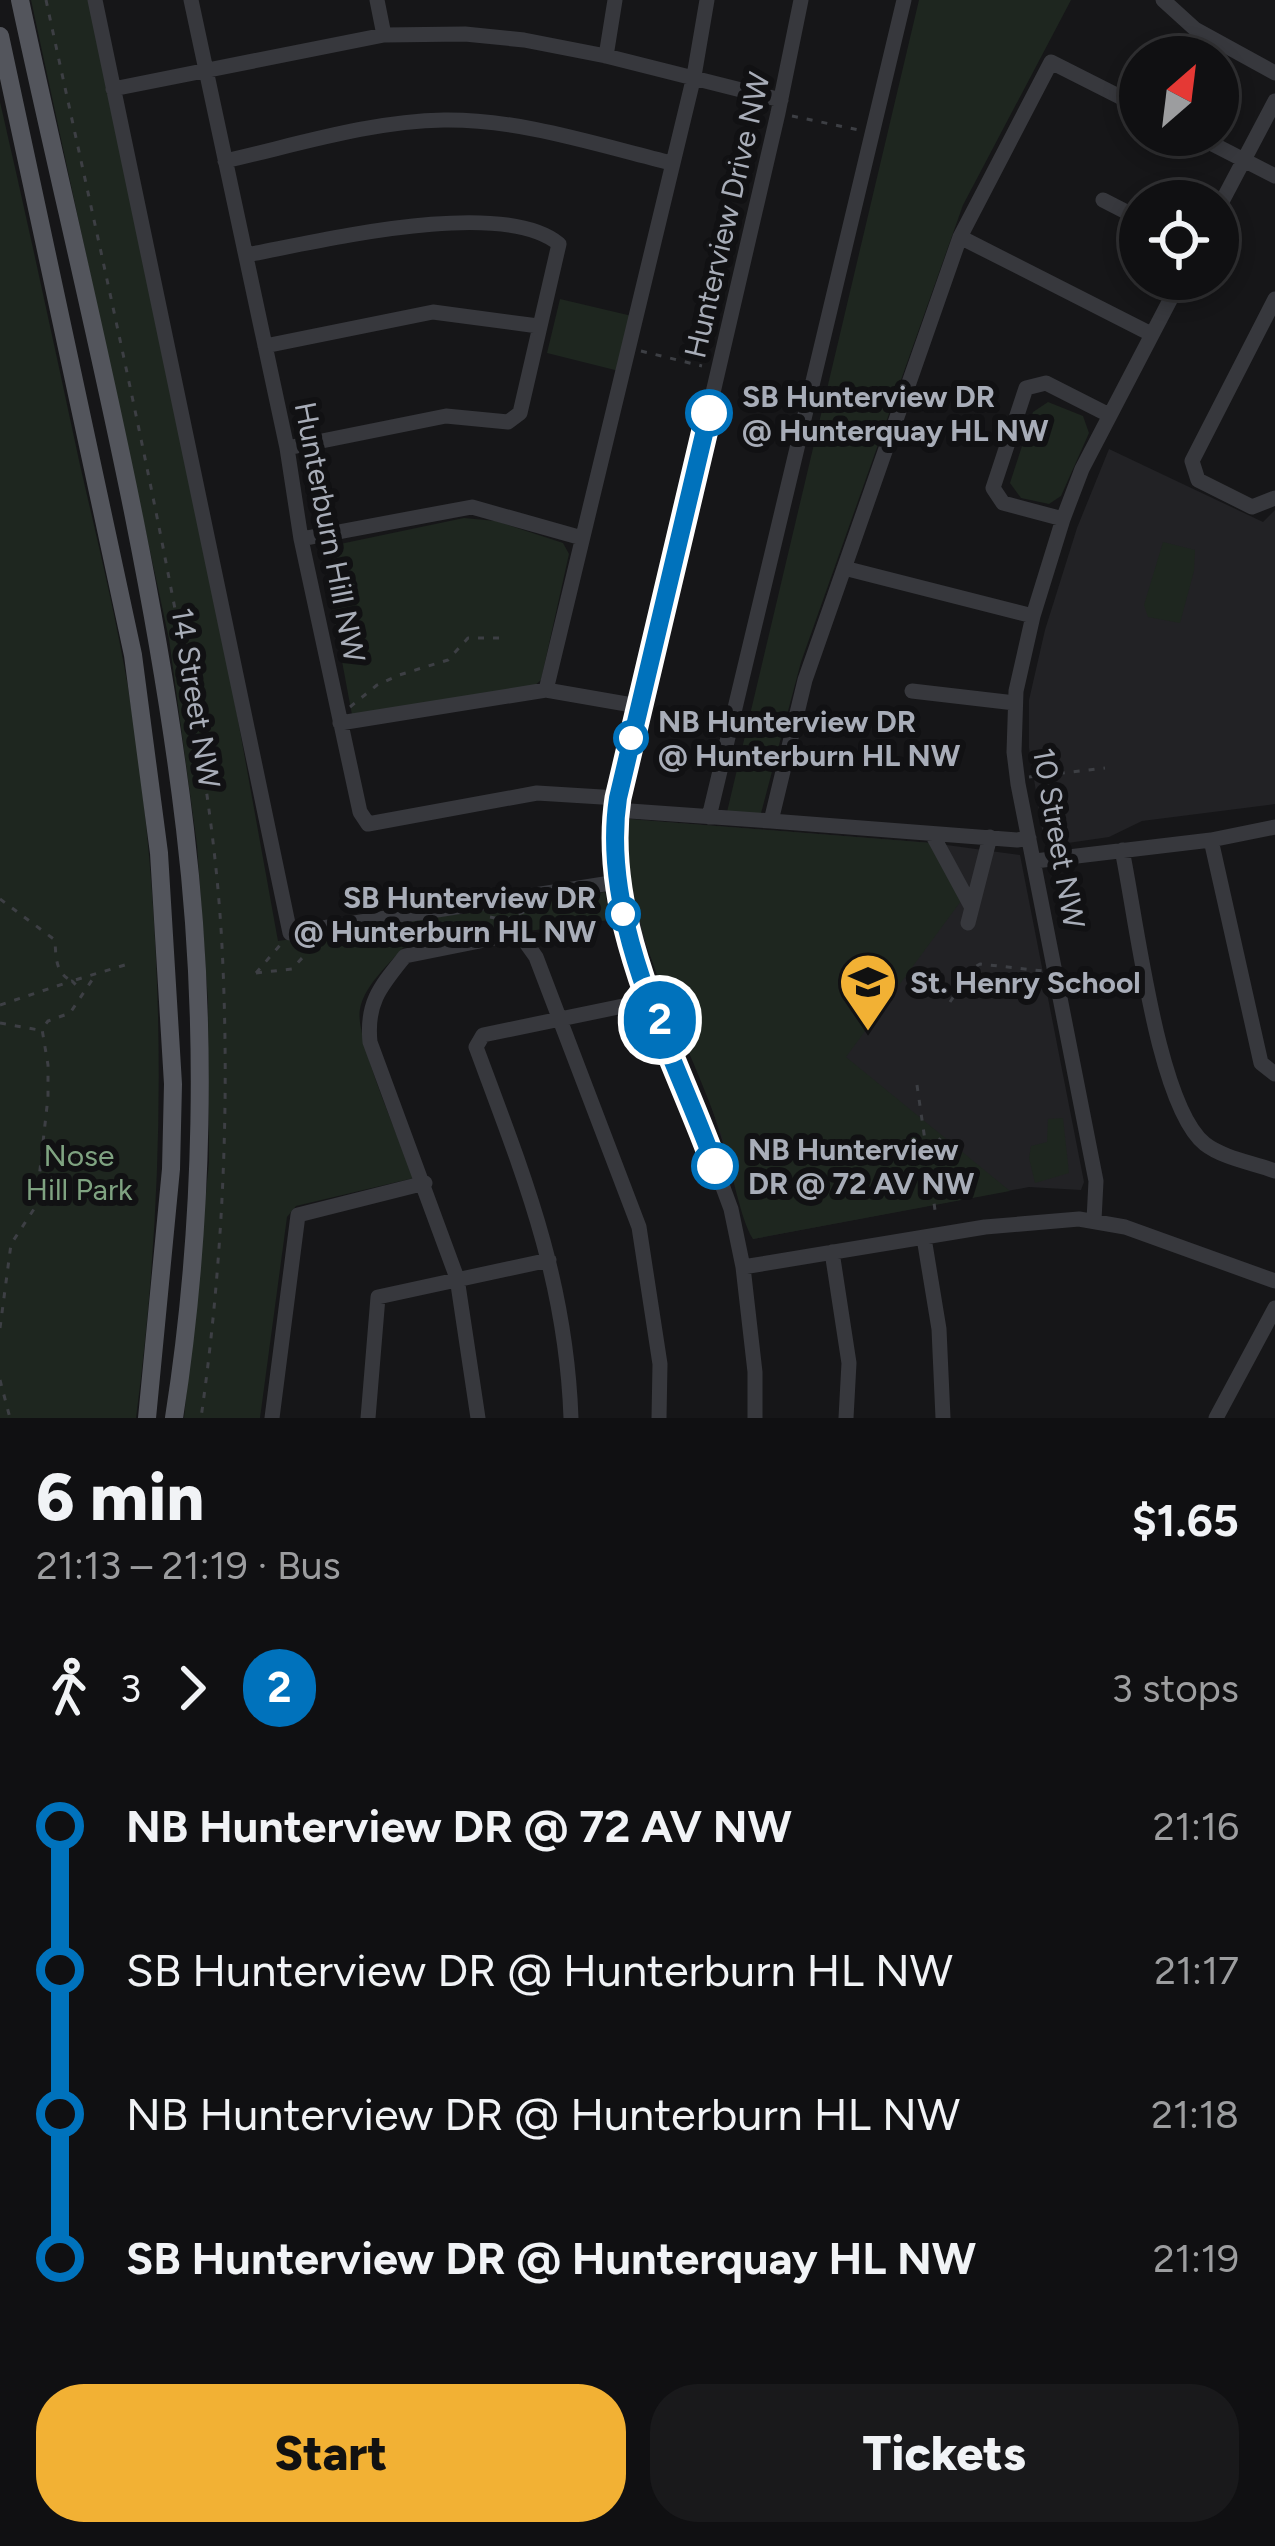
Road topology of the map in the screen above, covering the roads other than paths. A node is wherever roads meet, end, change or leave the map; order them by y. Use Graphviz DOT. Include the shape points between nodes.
graph roads {
  1 [pos="20,0"];
  2 [pos="94,0"];
  3 [pos="191,0"];
  4 [pos="376,0"];
  5 [pos="615,0"];
  6 [pos="707,0"];
  7 [pos="801,0"];
  8 [pos="904,0"];
  9 [pos="1163,0"];
  10 [pos="384,35"];
  11 [pos="0,36"];
  12 [pos="606,56"];
  13 [pos="206,72"];
  14 [pos="1275,74"];
  15 [pos="694,76"];
  16 [pos="113,89"];
  17 [pos="1119,96"];
  18 [pos="1275,100"];
  19 [pos="780,106"];
  20 [pos="1236,156"];
  21 [pos="1244,160"];
  22 [pos="225,161"];
  23 [pos="672,163"];
  24 [pos="1275,176"];
  25 [pos="1233,180"];
  26 [pos="1103,200"];
  27 [pos="1119,208"];
  28 [pos="960,237"];
  29 [pos="246,255"];
  30 [pos="1275,299"];
  31 [pos="1169,300"];
  32 [pos="538,326"];
  33 [pos="1151,334"];
  34 [pos="265,346"];
  35 [pos="1108,415"];
  36 [pos="287,448"];
  37 [pos="1275,498"];
  38 [pos="1063,519"];
  39 [pos="582,538"];
  40 [pos="302,539"];
  41 [pos="844,568"];
  42 [pos="1033,616"];
  43 [pos="546,689"];
  44 [pos="912,691"];
  45 [pos="1015,703"];
  46 [pos="638,706"];
  47 [pos="339,720"];
  48 [pos="617,804"];
  49 [pos="709,817"];
  50 [pos="771,821"];
  51 [pos="1275,827"];
  52 [pos="932,834"];
  53 [pos="990,837"];
  54 [pos="1029,838"];
  55 [pos="1211,840"];
  56 [pos="1122,850"];
  57 [pos="1035,861"];
  58 [pos="617,882"];
  59 [pos="971,906"];
  60 [pos="968,923"];
  61 [pos="652,1000"];
  62 [pos="561,1020"];
  63 [pos="1275,1075"];
  64 [pos="1275,1171"];
  65 [pos="424,1183"];
  66 [pos="1094,1220"];
  67 [pos="924,1238"];
  68 [pos="832,1252"];
  69 [pos="549,1260"];
  70 [pos="743,1267"];
  71 [pos="457,1278"];
  72 [pos="1275,1281"];
  73 [pos="1275,1308"];
  74 [pos="147,1418"];
  75 [pos="174,1418"];
  76 [pos="272,1418"];
  77 [pos="368,1418"];
  78 [pos="478,1418"];
  79 [pos="571,1418"];
  80 [pos="659,1418"];
  81 [pos="754,1418"];
  82 [pos="846,1418"];
  83 [pos="943,1418"];
  84 [pos="1216,1418"];
  1 -- 75 [label="main road, 14 Street NW" via="158,637 186,832 198,1163"];
  2 -- 16 [label="street"];
  3 -- 13 [label="street, Hunterburn Hill NW"];
  4 -- 10 [label="street"];
  5 -- 12 [label="street"];
  6 -- 15 [label="street"];
  7 -- 19 [label="street, Hunterview Drive NW"];
  8 -- 49 [label="street"];
  9 -- 14 [label="street" via="1195,29"];
  10 -- 12 [label="street" via="465,34"];
  10 -- 13 [label="street"];
  11 -- 74 [label="main road, 14 Street NW" via="133,655 159,853 172,1148"];
  12 -- 15 [label="street"];
  13 -- 16 [label="street"];
  13 -- 22 [label="street, Hunterburn Hill NW"];
  15 -- 19 [label="street"];
  15 -- 23 [label="street"];
  16 -- 58 [label="street" via="290,933"];
  17 -- 28 [label="street" via="1051,62"];
  18 -- 21 [label="street"];
  19 -- 46 [label="street, Hunterview Drive NW"];
  20 -- 21 [label="street"];
  21 -- 24 [label="street"];
  21 -- 25 [label="street"];
  22 -- 23 [label="street" via="443,120 528,127"];
  22 -- 29 [label="street, Hunterburn Hill NW"];
  23 -- 39 [label="street"];
  26 -- 27 [label="street"];
  28 -- 33 [label="street"];
  28 -- 41 [label="street"];
  29 -- 32 [label="street" via="440,223 549,235 559,244"];
  29 -- 34 [label="street, Hunterburn Hill NW"];
  30 -- 37 [label="street" via="1192,461 1198,480 1252,507"];
  31 -- 33 [label="street, 10 Street NW"];
  32 -- 34 [label="street" via="433,312"];
  32 -- 36 [label="street" via="520,413 508,422 446,416"];
  33 -- 35 [label="street, 10 Street NW"];
  34 -- 36 [label="street, Hunterburn Hill NW"];
  35 -- 38 [label="street, 10 Street NW"];
  35 -- 38 [label="street" via="1046,383 1026,388 993,488 1003,503"];
  36 -- 40 [label="street, Hunterburn Hill NW"];
  38 -- 42 [label="street, 10 Street NW"];
  39 -- 40 [label="street" via="472,507"];
  39 -- 43 [label="street"];
  40 -- 47 [label="street, Hunterburn Hill NW"];
  41 -- 42 [label="street"];
  41 -- 50 [label="street" via="805,680"];
  42 -- 45 [label="street, 10 Street NW"];
  43 -- 46 [label="street"];
  43 -- 47 [label="street"];
  44 -- 45 [label="street"];
  45 -- 54 [label="street, 10 Street NW" via="1014,752"];
  46 -- 48 [label="street, Hunterview Drive NW"];
  47 -- 48 [label="street, Hunterburn Hill NW" via="368,824 537,793"];
  48 -- 49 [label="street"];
  48 -- 58 [label="street, Hunterview Drive NW"];
  49 -- 50 [label="street"];
  50 -- 52 [label="street"];
  51 -- 55 [label="street"];
  52 -- 53 [label="street"];
  52 -- 59 [label="street"];
  53 -- 54 [label="street"];
  53 -- 59 [label="street"];
  54 -- 57 [label="street, 10 Street NW"];
  55 -- 56 [label="street"];
  55 -- 63 [label="street" via="1262,1063"];
  56 -- 57 [label="street"];
  56 -- 64 [label="street" via="1168,1081 1188,1125 1207,1146"];
  57 -- 66 [label="street, 10 Street NW" via="1096,1181"];
  58 -- 61 [label="street, Hunterview Drive NW"];
  59 -- 60 [label="street"];
  61 -- 62 [label="street"];
  61 -- 70 [label="street, Hunterview Drive NW" via="731,1209"];
  62 -- 65 [label="street" via="519,933 405,956 368,1014 370,1042"];
  62 -- 69 [label="street" via="483,1035 476,1047"];
  62 -- 80 [label="street" via="639,1227 660,1364"];
  65 -- 71 [label="street"];
  65 -- 76 [label="street" via="298,1215"];
  66 -- 67 [label="street"];
  66 -- 72 [label="street"];
  67 -- 68 [label="street"];
  67 -- 83 [label="street"];
  68 -- 70 [label="street"];
  68 -- 82 [label="street" via="849,1363"];
  69 -- 71 [label="street"];
  69 -- 79 [label="street" via="568,1350"];
  70 -- 81 [label="street, Hunterview Drive NW"];
  71 -- 77 [label="street" via="378,1297"];
  71 -- 78 [label="street"];
  73 -- 84 [label="street"];
}
